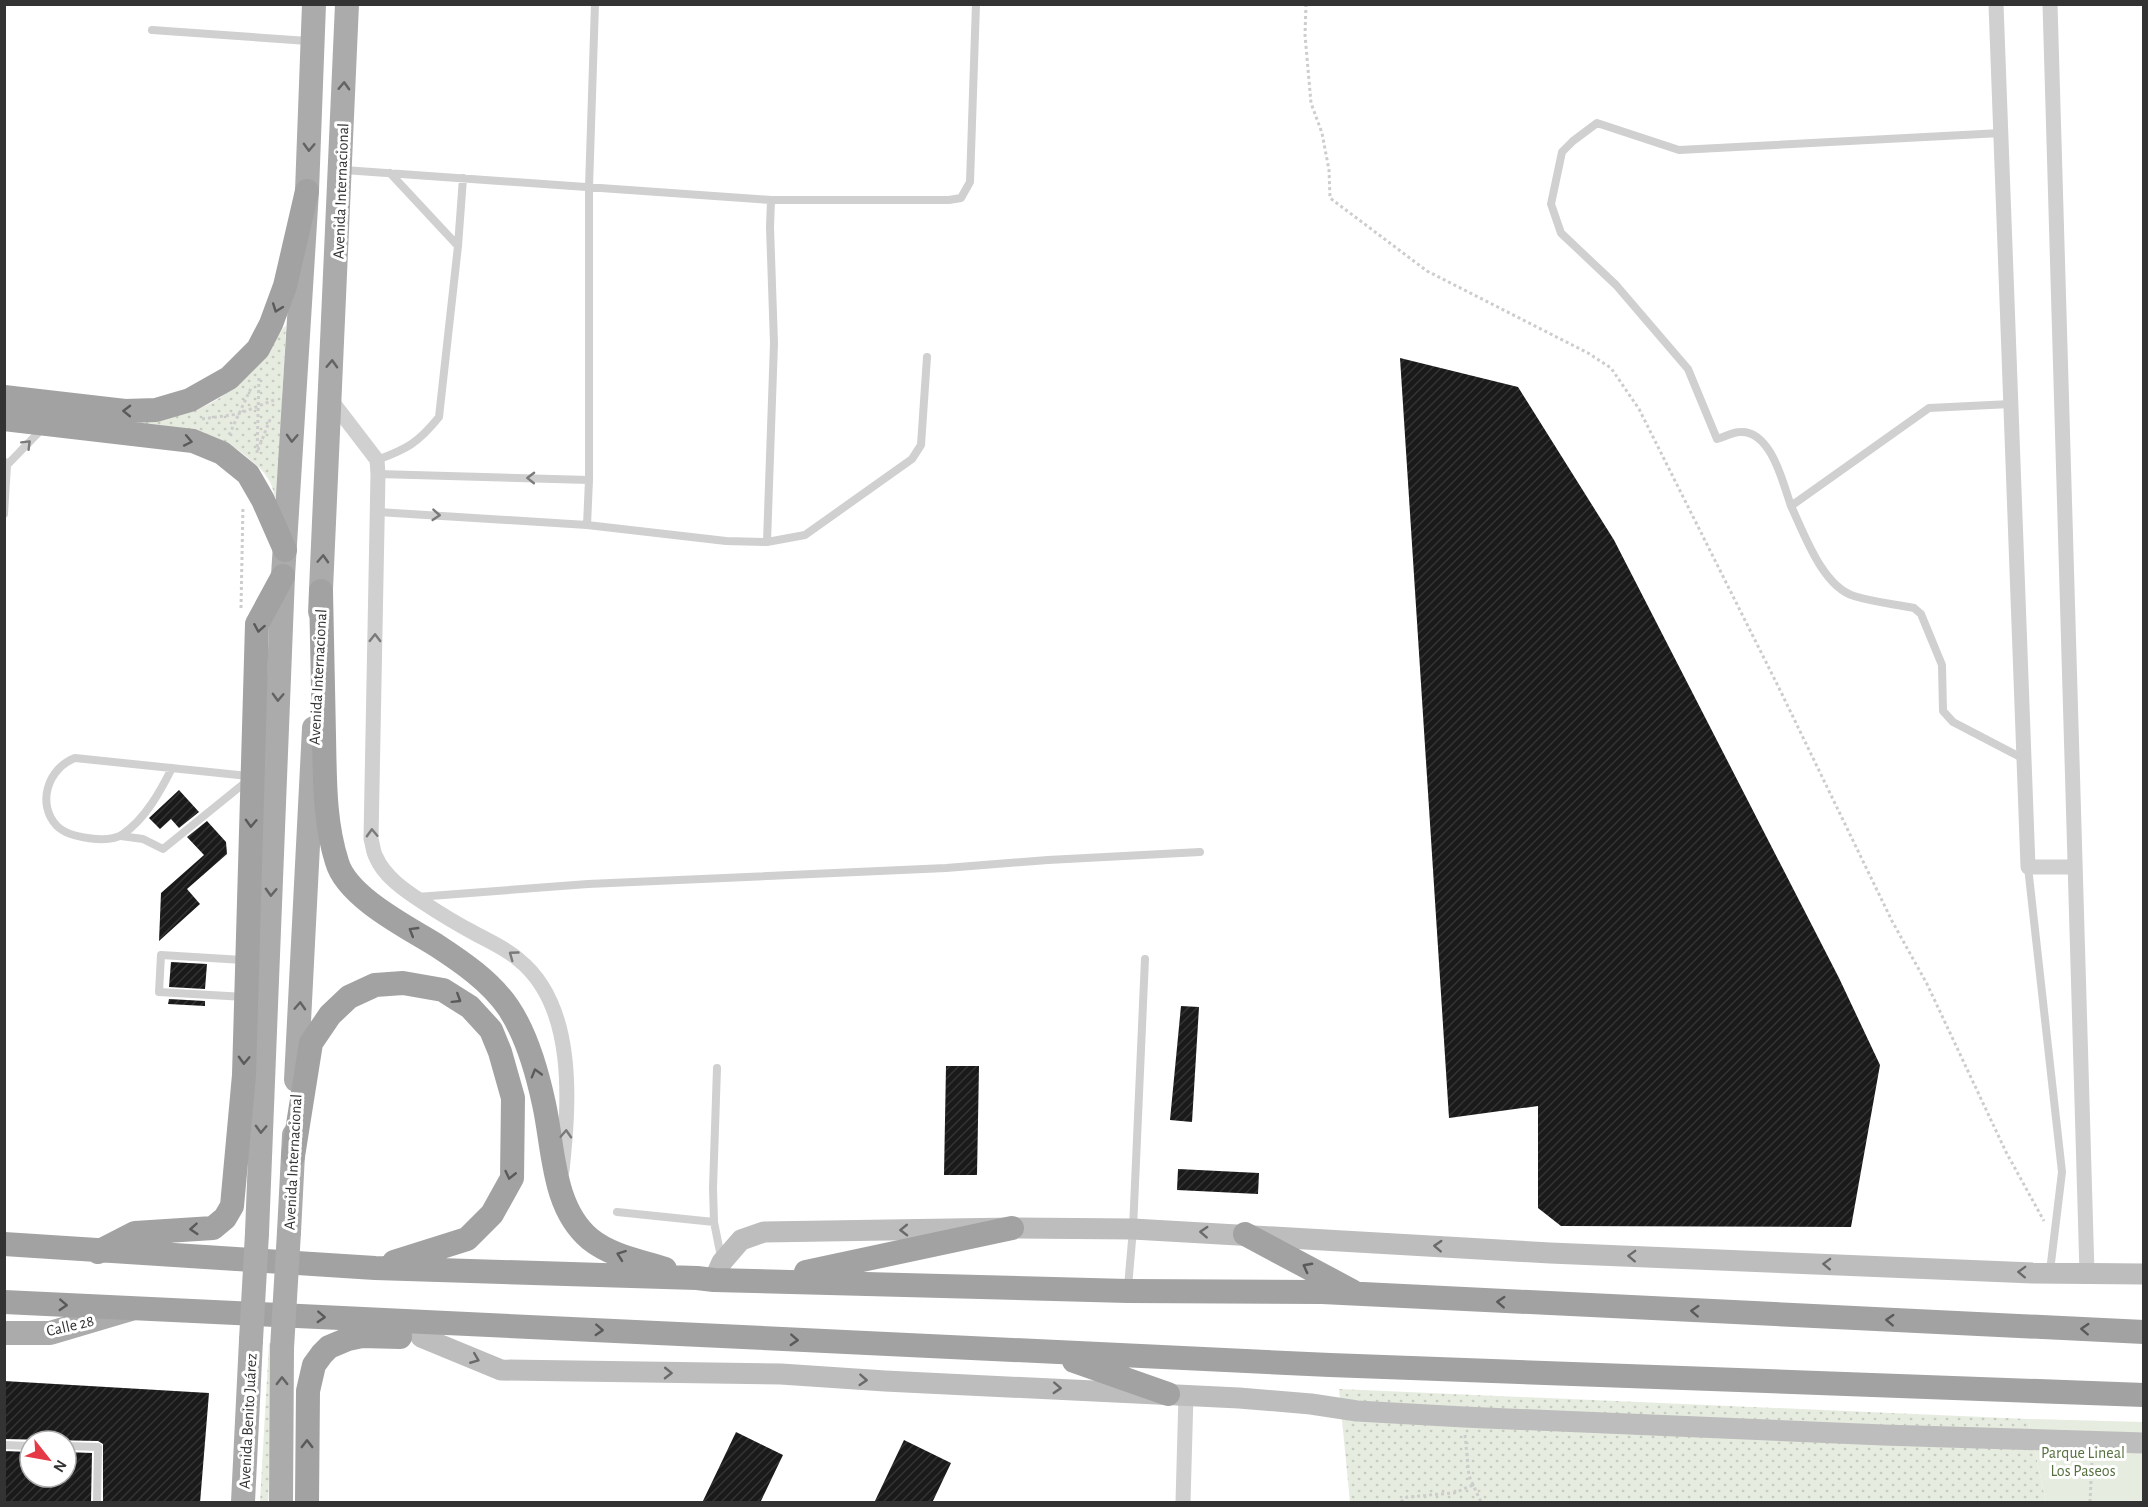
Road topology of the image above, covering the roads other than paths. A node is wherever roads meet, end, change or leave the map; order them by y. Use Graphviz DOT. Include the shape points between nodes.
graph roads {
  1 [pos="314,4"];
  2 [pos="347,4"];
  3 [pos="595,4"];
  4 [pos="976,4"];
  5 [pos="1996,4"];
  6 [pos="2050,4"];
  7 [pos="152,30"];
  8 [pos="313,42"];
  9 [pos="2001,133"];
  10 [pos="341,170"];
  11 [pos="390,173"];
  12 [pos="463,178"];
  13 [pos="589,187"];
  14 [pos="307,191"];
  15 [pos="771,200"];
  16 [pos="458,246"];
  17 [pos="927,357"];
  18 [pos="4,397"];
  19 [pos="331,400"];
  20 [pos="2011,404"];
  21 [pos="4,419"];
  22 [pos="47,424"];
  23 [pos="6,463"];
  24 [pos="377,467"];
  25 [pos="589,480"];
  26 [pos="1791,506"];
  27 [pos="378,512"];
  28 [pos="4,514"];
  29 [pos="587,525"];
  30 [pos="766,542"];
  31 [pos="285,550"];
  32 [pos="283,576"];
  33 [pos="321,591"];
  34 [pos="2024,759"];
  35 [pos="172,768"];
  36 [pos="253,776"];
  37 [pos="121,836"];
  38 [pos="1200,852"];
  39 [pos="2028,867"];
  40 [pos="2075,867"];
  41 [pos="416,897"];
  42 [pos="1145,959"];
  43 [pos="247,960"];
  44 [pos="246,997"];
  45 [pos="717,1068"];
  46 [pos="293,1156"];
  47 [pos="560,1192"];
  48 [pos="617,1212"];
  49 [pos="714,1222"];
  50 [pos="1012,1228"];
  51 [pos="1133,1229"];
  52 [pos="1245,1234"];
  53 [pos="4,1244"];
  54 [pos="98,1252"];
  55 [pos="375,1268"];
  56 [pos="711,1273"];
  57 [pos="2049,1273"];
  58 [pos="2087,1273"];
  59 [pos="2144,1274"];
  60 [pos="767,1280"];
  61 [pos="1128,1291"];
  62 [pos="1359,1294"];
  63 [pos="4,1302"];
  64 [pos="134,1308"];
  65 [pos="558,1328"];
  66 [pos="2144,1332"];
  67 [pos="4,1333"];
  68 [pos="421,1337"];
  69 [pos="252,1340"];
  70 [pos="282,1348"];
  71 [pos="1052,1353"];
  72 [pos="1177,1395"];
  73 [pos="2144,1395"];
  74 [pos="2144,1443"];
  75 [pos="78,1446"];
  76 [pos="97,1503"];
  77 [pos="243,1503"];
  78 [pos="281,1503"];
  79 [pos="307,1503"];
  80 [pos="1184,1503"];
  1 -- 8 [label="main road, Avenida Internacional"];
  10 -- 2 [label="main road, Avenida Internacional, one-way"];
  3 -- 13 [label="lane"];
  4 -- 15 [label="lane" via="970,182 961,198"];
  5 -- 9 [label="street"];
  6 -- 40 [label="street"];
  7 -- 8 [label="lane"];
  8 -- 14 [label="main road, Avenida Internacional, one-way"];
  9 -- 20 [label="street"];
  9 -- 26 [label="lane" via="1679,150 1597,123 1562,152 1551,204 1560,233 1616,285 1688,369 1717,439 1741,432 1756,436 1768,446"];
  10 -- 11 [label="lane"];
  19 -- 10 [label="main road, Avenida Internacional, one-way"];
  11 -- 12 [label="lane"];
  11 -- 16 [label="lane"];
  12 -- 13 [label="lane"];
  12 -- 16 [label="lane"];
  13 -- 15 [label="lane"];
  13 -- 25 [label="lane"];
  14 -- 18 [label="highway, one-way" via="285,286 271,324 258,349 229,378 190,400 156,410 125,411"];
  14 -- 31 [label="main road, Avenida Internacional, one-way"];
  15 -- 30 [label="lane" via="774,343"];
  16 -- 24 [label="lane" via="439,417 424,435"];
  17 -- 30 [label="lane" via="921,445 912,459 805,535"];
  19 -- 24 [label="street"];
  33 -- 19 [label="main road, Avenida Internacional, one-way"];
  20 -- 26 [label="lane" via="1929,408"];
  20 -- 34 [label="street"];
  21 -- 22 [label="highway"];
  23 -- 22 [label="lane, one-way"];
  22 -- 31 [label="highway, one-way" via="193,441 222,453 248,474"];
  23 -- 28 [label="lane"];
  25 -- 24 [label="lane, one-way"];
  24 -- 27 [label="street"];
  25 -- 29 [label="lane"];
  26 -- 34 [label="lane" via="1818,564 1836,584 1851,595 1914,608 1921,614 1942,665 1943,711 1953,722"];
  27 -- 29 [label="lane, one-way"];
  41 -- 27 [label="street, one-way" via="397,884 376,857 371,839"];
  29 -- 30 [label="lane"];
  31 -- 32 [label="main road, Avenida Internacional"];
  32 -- 36 [label="highway, one-way" via="257,624"];
  32 -- 69 [label="main road, Avenida Internacional, one-way, bridge"];
  46 -- 33 [label="main road, Avenida Internacional, one-way"];
  47 -- 33 [label="highway, one-way" via="537,1072 508,1008 490,985 464,964 349,885 337,864 325,809"];
  34 -- 39 [label="street"];
  35 -- 36 [label="lane"];
  35 -- 37 [label="lane" via="148,808"];
  35 -- 37 [label="lane" via="75,758 63,763 53,775 47,788 47,810 58,827 74,835 101,840"];
  36 -- 37 [label="lane" via="163,849 143,839"];
  36 -- 43 [label="highway, one-way"];
  38 -- 41 [label="lane" via="588,884"];
  39 -- 40 [label="street"];
  39 -- 57 [label="lane" via="2062,1172"];
  40 -- 58 [label="street"];
  47 -- 41 [label="street, one-way" via="566,1138 566,1069 558,1025 542,986 504,949"];
  42 -- 51 [label="lane"];
  43 -- 44 [label="highway"];
  43 -- 44 [label="lane" via="161,955 159,992"];
  44 -- 54 [label="highway, one-way" via="244,1075 232,1206 213,1228 135,1233"];
  45 -- 49 [label="lane"];
  46 -- 55 [label="highway, one-way" via="311,1043 330,1015 349,997 375,985 404,982 443,990 470,1007 490,1030 513,1098 512,1178 492,1214 467,1239"];
  46 -- 70 [label="main road, Avenida Internacional, bridge"];
  56 -- 47 [label="highway, one-way" via="623,1256 603,1248 575,1224"];
  48 -- 49 [label="lane"];
  49 -- 56 [label="lane"];
  50 -- 51 [label="main road"];
  50 -- 56 [label="main road, one-way" via="764,1232 741,1240"];
  50 -- 60 [label="highway"];
  52 -- 51 [label="main road, one-way"];
  51 -- 61 [label="lane"];
  57 -- 52 [label="main road, one-way" via="1550,1253"];
  62 -- 52 [label="highway, one-way"];
  53 -- 54 [label="highway"];
  54 -- 55 [label="highway"];
  55 -- 56 [label="highway"];
  56 -- 60 [label="highway"];
  57 -- 58 [label="main road"];
  58 -- 59 [label="main road"];
  60 -- 61 [label="highway"];
  61 -- 62 [label="highway"];
  66 -- 62 [label="highway, one-way"];
  63 -- 64 [label="highway, one-way"];
  64 -- 65 [label="highway, one-way"];
  64 -- 67 [label="main road, Calle 28" via="50,1333"];
  65 -- 68 [label="highway" via="523,1339"];
  65 -- 71 [label="highway, one-way"];
  68 -- 72 [label="main road, one-way" via="501,1370 781,1374"];
  79 -- 68 [label="highway, one-way" via="308,1391 314,1365 329,1347 339,1342 362,1336"];
  69 -- 77 [label="main road, Avenida Benito Juárez"];
  78 -- 70 [label="main road, Avenida Benito Juárez, one-way"];
  71 -- 72 [label="highway"];
  71 -- 73 [label="highway"];
  72 -- 74 [label="main road" via="1464,1417"];
  72 -- 80 [label="street"];
  75 -- 76 [label="lane" via="98,1447"];
}
